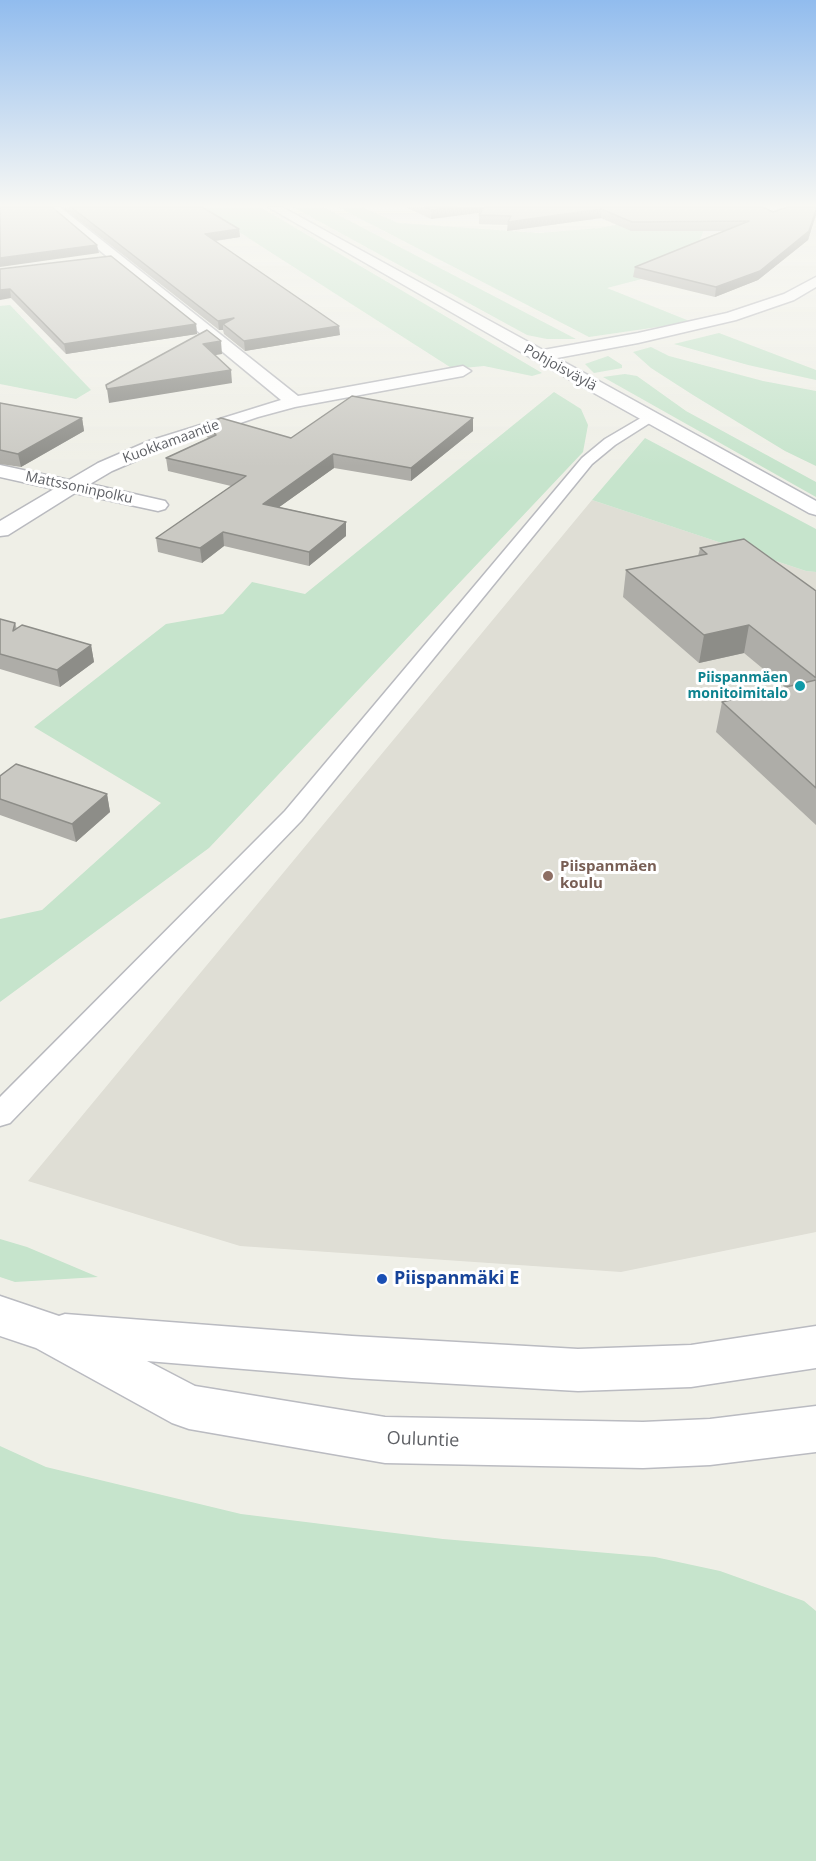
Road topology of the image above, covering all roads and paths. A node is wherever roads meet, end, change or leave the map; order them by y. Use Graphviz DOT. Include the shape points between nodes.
graph roads {
  1 [pos="159,294"];
  2 [pos="428,294"];
  3 [pos="794,294"];
  4 [pos="539,356"];
  5 [pos="463,371"];
  6 [pos="294,402"];
  7 [pos="651,416"];
  8 [pos="0,471"];
  9 [pos="73,487"];
  10 [pos="158,506"];
  11 [pos="816,509"];
  12 [pos="0,530"];
  13 [pos="0,1115"];
  14 [pos="0,1316"];
  15 [pos="50,1333"];
  16 [pos="816,1347"];
  17 [pos="816,1429"];
  1 -- 6 [label="street"];
  2 -- 4 [label="street, Pohjoisväylä"];
  3 -- 4 [label="street" via="731,317"];
  4 -- 7 [label="street, Pohjoisväylä"];
  5 -- 6 [label="street, Kuokkamaantie"];
  6 -- 9 [label="street, Kuokkamaantie" via="156,445 105,467"];
  7 -- 11 [label="street, Pohjoisväylä"];
  7 -- 13 [label="lane" via="587,461 293,816"];
  8 -- 9 [label="street, Mattssoninpolku"];
  9 -- 10 [label="street, Mattssoninpolku"];
  9 -- 12 [label="street, Kuokkamaantie"];
  14 -- 15 [label="street, Ouluntie"];
  15 -- 16 [label="street, Ouluntie" via="578,1370 690,1366"];
  15 -- 17 [label="street, Ouluntie" via="189,1407 385,1440 643,1445 710,1442"];
}
